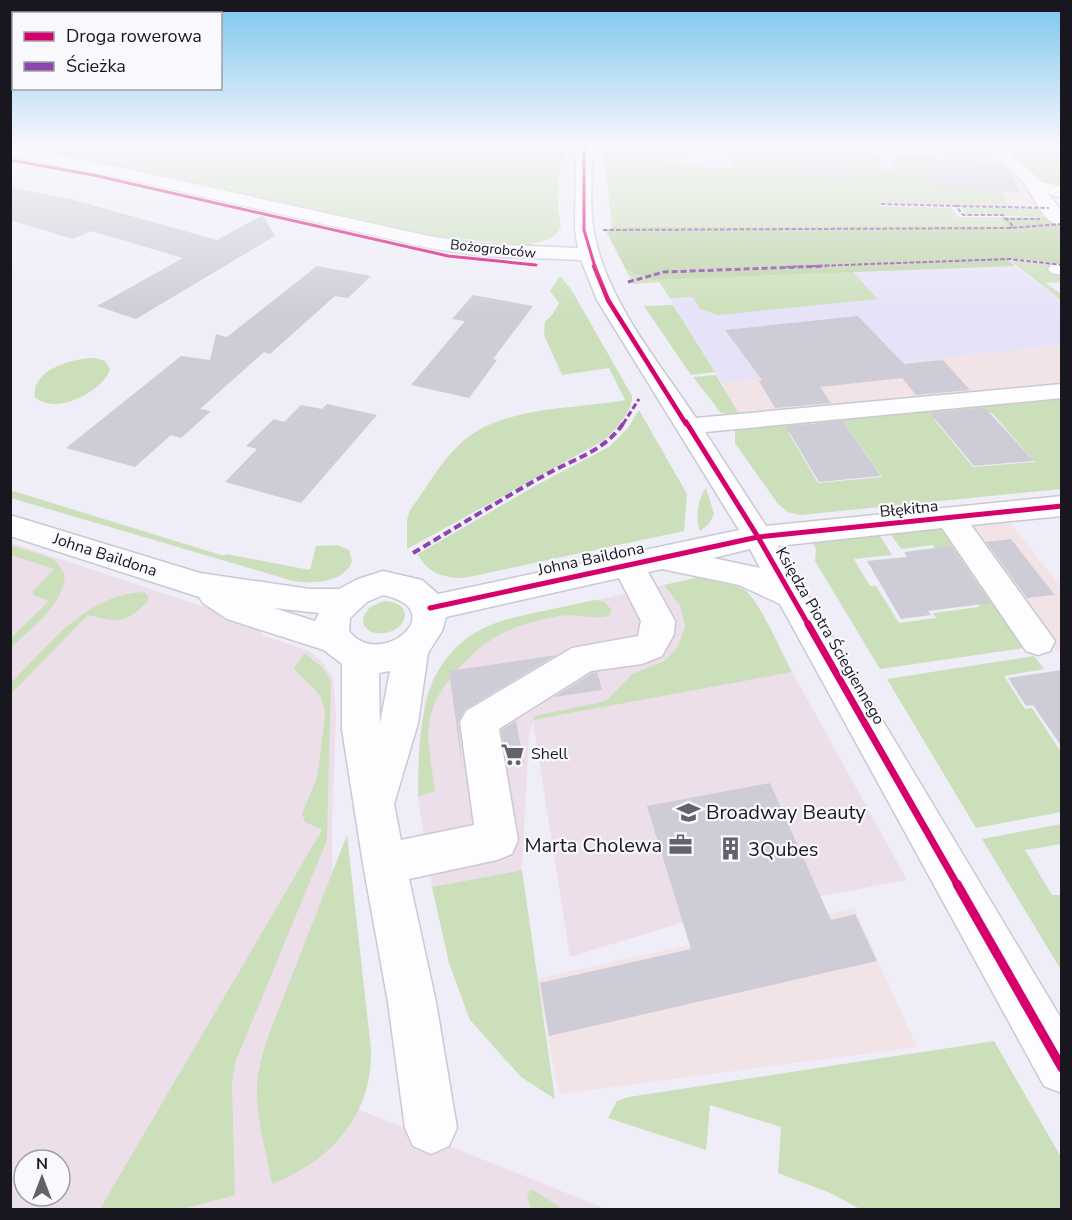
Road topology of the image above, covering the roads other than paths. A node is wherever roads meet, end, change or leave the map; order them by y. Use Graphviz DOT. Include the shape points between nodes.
graph roads {
  1 [pos="251,202"];
  2 [pos="584,202"];
  3 [pos="1043,202"];
  4 [pos="1060,220"];
  5 [pos="589,254"];
  6 [pos="1062,391"];
  7 [pos="690,426"];
  8 [pos="1062,506"];
  9 [pos="950,518"];
  10 [pos="10,525"];
  11 [pos="758,537"];
  12 [pos="643,562"];
  13 [pos="200,585"];
  14 [pos="792,596"];
  15 [pos="343,602"];
  16 [pos="430,608"];
  17 [pos="1038,642"];
  18 [pos="347,648"];
  19 [pos="411,649"];
  20 [pos="375,802"];
  21 [pos="384,864"];
  22 [pos="1057,1050"];
  23 [pos="431,1128"];
  1 -- 5 [label="street, Bożogrobców" via="480,250"];
  2 -- 5 [label="street, Księdza Piotra Ściegiennego"];
  3 -- 4 [label="street"];
  5 -- 7 [label="street, Księdza Piotra Ściegiennego" via="608,300"];
  6 -- 7 [label="street"];
  7 -- 11 [label="street, Księdza Piotra Ściegiennego"];
  8 -- 9 [label="street, Błękitna"];
  9 -- 11 [label="street, Błękitna"];
  9 -- 17 [label="street"];
  10 -- 13 [label="street, Johna Baildona"];
  11 -- 12 [label="street, Johna Baildona"];
  11 -- 14 [label="street, Księdza Piotra Ściegiennego"];
  12 -- 14 [label="street, Johna Baildona" via="745,574"];
  12 -- 16 [label="street, Johna Baildona"];
  12 -- 21 [label="street" via="658,621 655,640 642,650 584,658 479,722 497,840"];
  13 -- 15 [label="street, Johna Baildona" via="291,599"];
  13 -- 18 [label="street, Johna Baildona" via="239,610"];
  14 -- 22 [label="street, Księdza Piotra Ściegiennego"];
  15 -- 16 [label="street" via="368,586 399,584 424,597"];
  15 -- 18 [label="street" via="334,614 332,627"];
  16 -- 19 [label="street" via="431,622 424,637"];
  18 -- 19 [label="street" via="376,659"];
  18 -- 20 [label="street" via="362,683 361,729"];
  19 -- 20 [label="street" via="399,723"];
  20 -- 21 [label="street"];
  21 -- 23 [label="street" via="412,1002"];
}
